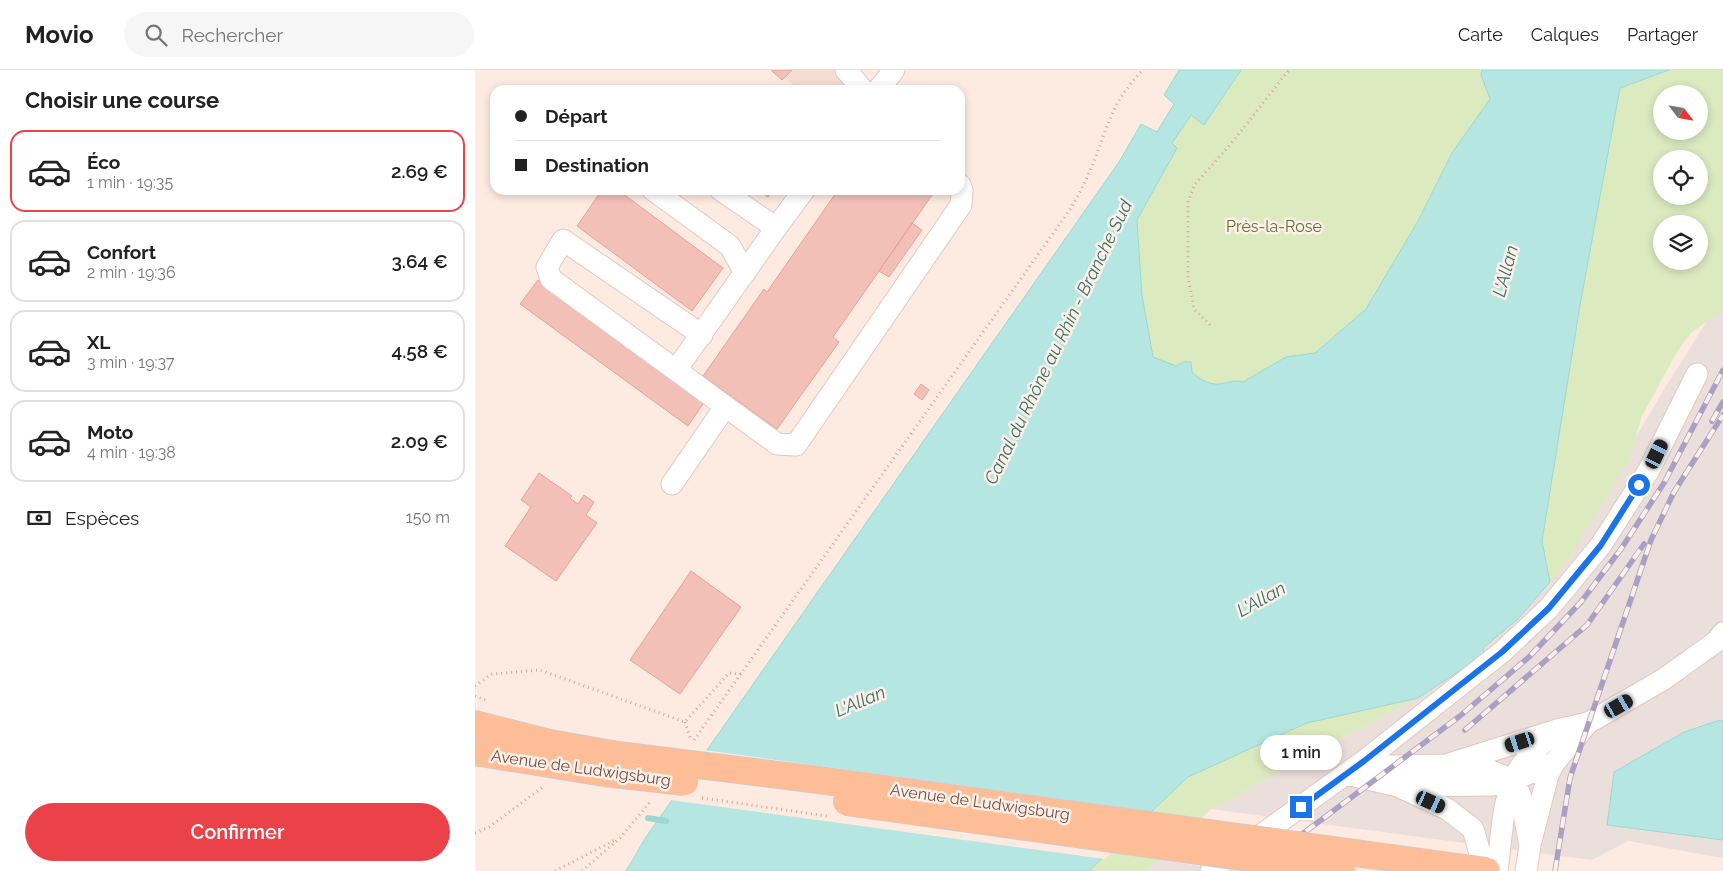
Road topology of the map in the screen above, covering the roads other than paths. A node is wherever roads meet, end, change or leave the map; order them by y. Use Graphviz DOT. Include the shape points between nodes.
graph roads {
  1 [pos="846,70"];
  2 [pos="893,70"];
  3 [pos="859,85"];
  4 [pos="882,85"];
  5 [pos="660,195"];
  6 [pos="728,195"];
  7 [pos="800,195"];
  8 [pos="962,195"];
  9 [pos="776,228"];
  10 [pos="745,273"];
  11 [pos="702,335"];
  12 [pos="675,370"];
  13 [pos="1697,374"];
  14 [pos="725,407"];
  15 [pos="672,484"];
  16 [pos="1723,633"];
  17 [pos="475,708"];
  18 [pos="1589,723"];
  19 [pos="475,724"];
  20 [pos="1557,730"];
  21 [pos="550,743"];
  22 [pos="475,752"];
  23 [pos="1364,761"];
  24 [pos="611,764"];
  25 [pos="1554,764"];
  26 [pos="1445,765"];
  27 [pos="1346,774"];
  28 [pos="1513,780"];
  29 [pos="1397,786"];
  30 [pos="1530,846"];
  31 [pos="1211,871"];
  32 [pos="1342,871"];
  33 [pos="1486,871"];
  34 [pos="1497,871"];
  35 [pos="1526,871"];
  1 -- 3 [label="street"];
  2 -- 4 [label="street"];
  5 -- 10 [label="street" via="731,246"];
  6 -- 9 [label="street"];
  7 -- 9 [label="street"];
  8 -- 14 [label="street" via="961,205 796,445 777,444"];
  9 -- 10 [label="street"];
  10 -- 11 [label="street"];
  11 -- 12 [label="street"];
  11 -- 12 [label="street" via="563,240 547,268 551,279"];
  12 -- 14 [label="street"];
  13 -- 23 [label="street" via="1649,470 1601,545 1549,608 1502,652"];
  14 -- 15 [label="street"];
  16 -- 18 [label="street" via="1717,641 1664,679"];
  17 -- 21 [label="main road"];
  18 -- 20 [label="street"];
  18 -- 25 [label="street"];
  19 -- 21 [label="main road, Avenue de Ludwigsburg"];
  20 -- 26 [label="street"];
  20 -- 28 [label="street" via="1527,759"];
  21 -- 24 [label="main road, Avenue de Ludwigsburg"];
  22 -- 24 [label="main road, Avenue de Ludwigsburg"];
  23 -- 26 [label="street" via="1390,766"];
  23 -- 27 [label="street"];
  24 -- 32 [label="main road, Avenue de Ludwigsburg, bridge" via="807,796"];
  24 -- 33 [label="main road, Avenue de Ludwigsburg, bridge" via="830,781"];
  25 -- 28 [label="street"];
  25 -- 30 [label="street" via="1548,775"];
  26 -- 28 [label="street" via="1483,768"];
  27 -- 29 [label="street"];
  27 -- 31 [label="street"];
  28 -- 29 [label="street" via="1492,785"];
  28 -- 30 [label="street" via="1521,797"];
  28 -- 34 [label="street"];
  29 -- 33 [label="street" via="1447,809 1473,829"];
  30 -- 35 [label="street"];
}
